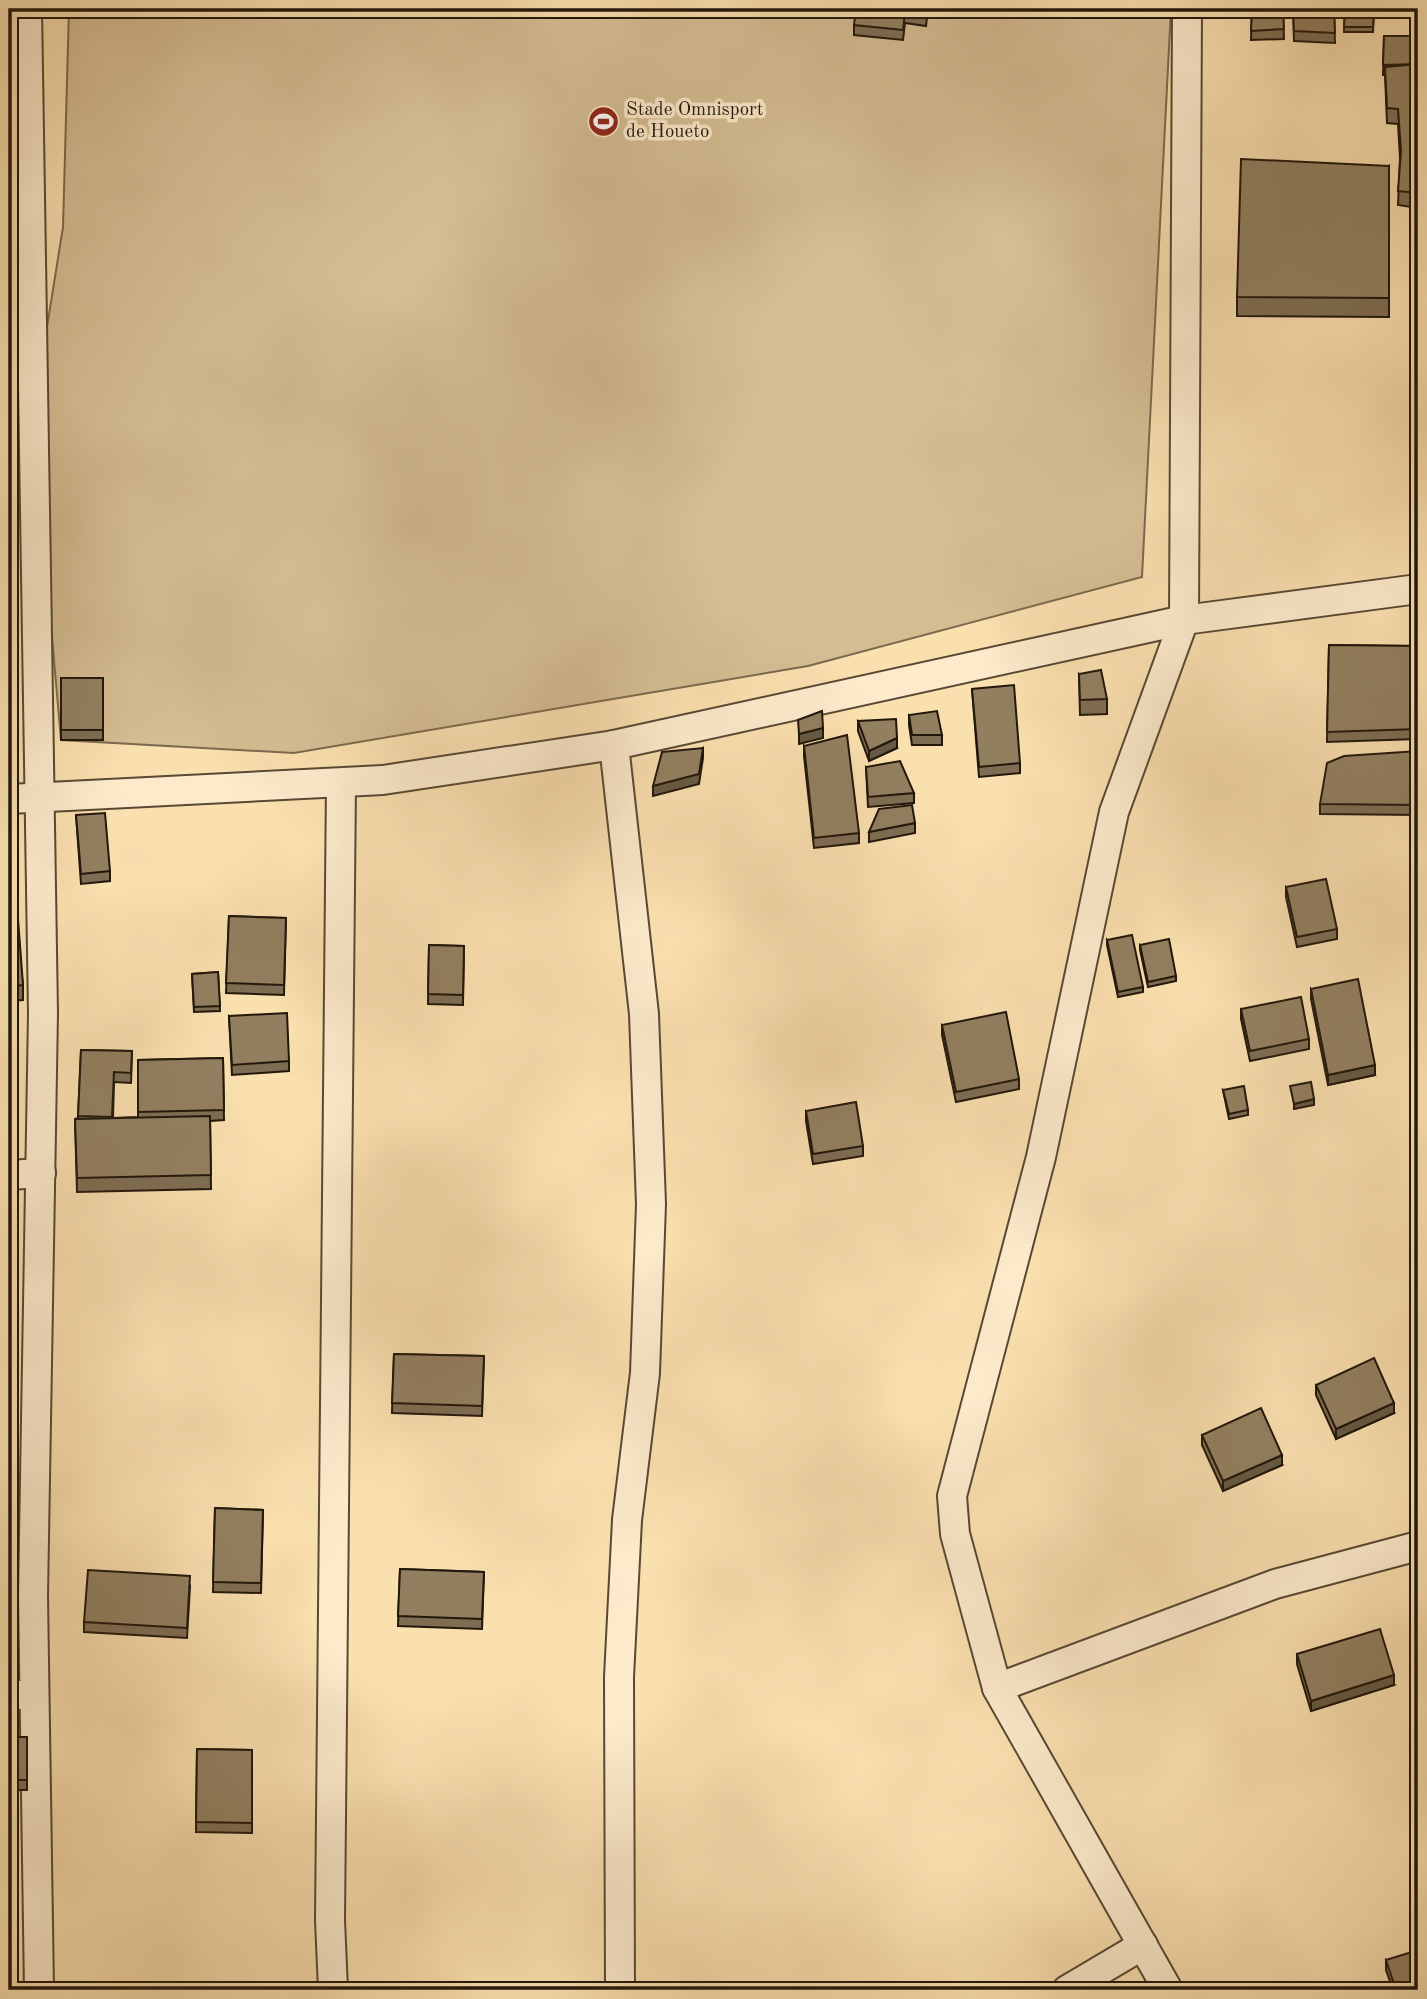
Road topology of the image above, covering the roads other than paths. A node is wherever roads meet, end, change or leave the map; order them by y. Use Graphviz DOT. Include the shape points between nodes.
graph roads {
  1 [pos="27,9"];
  2 [pos="1187,9"];
  3 [pos="22,527"];
  4 [pos="1418,590"];
  5 [pos="1184,620"];
  6 [pos="614,745"];
  7 [pos="341,784"];
  8 [pos="38,796"];
  9 [pos="9,799"];
  10 [pos="41,1173"];
  11 [pos="9,1175"];
  12 [pos="1418,1546"];
  13 [pos="997,1688"];
  14 [pos="21,1695"];
  15 [pos="1143,1945"];
  16 [pos="39,1990"];
  17 [pos="333,1990"];
  18 [pos="620,1990"];
  19 [pos="1067,1990"];
  20 [pos="1168,1990"];
  1 -- 3 [label="street"];
  2 -- 5 [label="street"];
  3 -- 8 [label="street"];
  4 -- 5 [label="street"];
  5 -- 6 [label="street"];
  5 -- 13 [label="street" via="1114,812 1041,1157 952,1496 955,1534"];
  6 -- 7 [label="street"];
  6 -- 18 [label="street" via="644,1014 650,1204 645,1373 627,1520 619,1677"];
  7 -- 8 [label="street"];
  7 -- 17 [label="street" via="330,1892"];
  8 -- 9 [label="street"];
  8 -- 10 [label="street"];
  10 -- 11 [label="street"];
  10 -- 14 [label="street"];
  12 -- 13 [label="street" via="1275,1584"];
  13 -- 15 [label="street"];
  14 -- 16 [label="street"];
  15 -- 19 [label="street"];
  15 -- 20 [label="street"];
}
